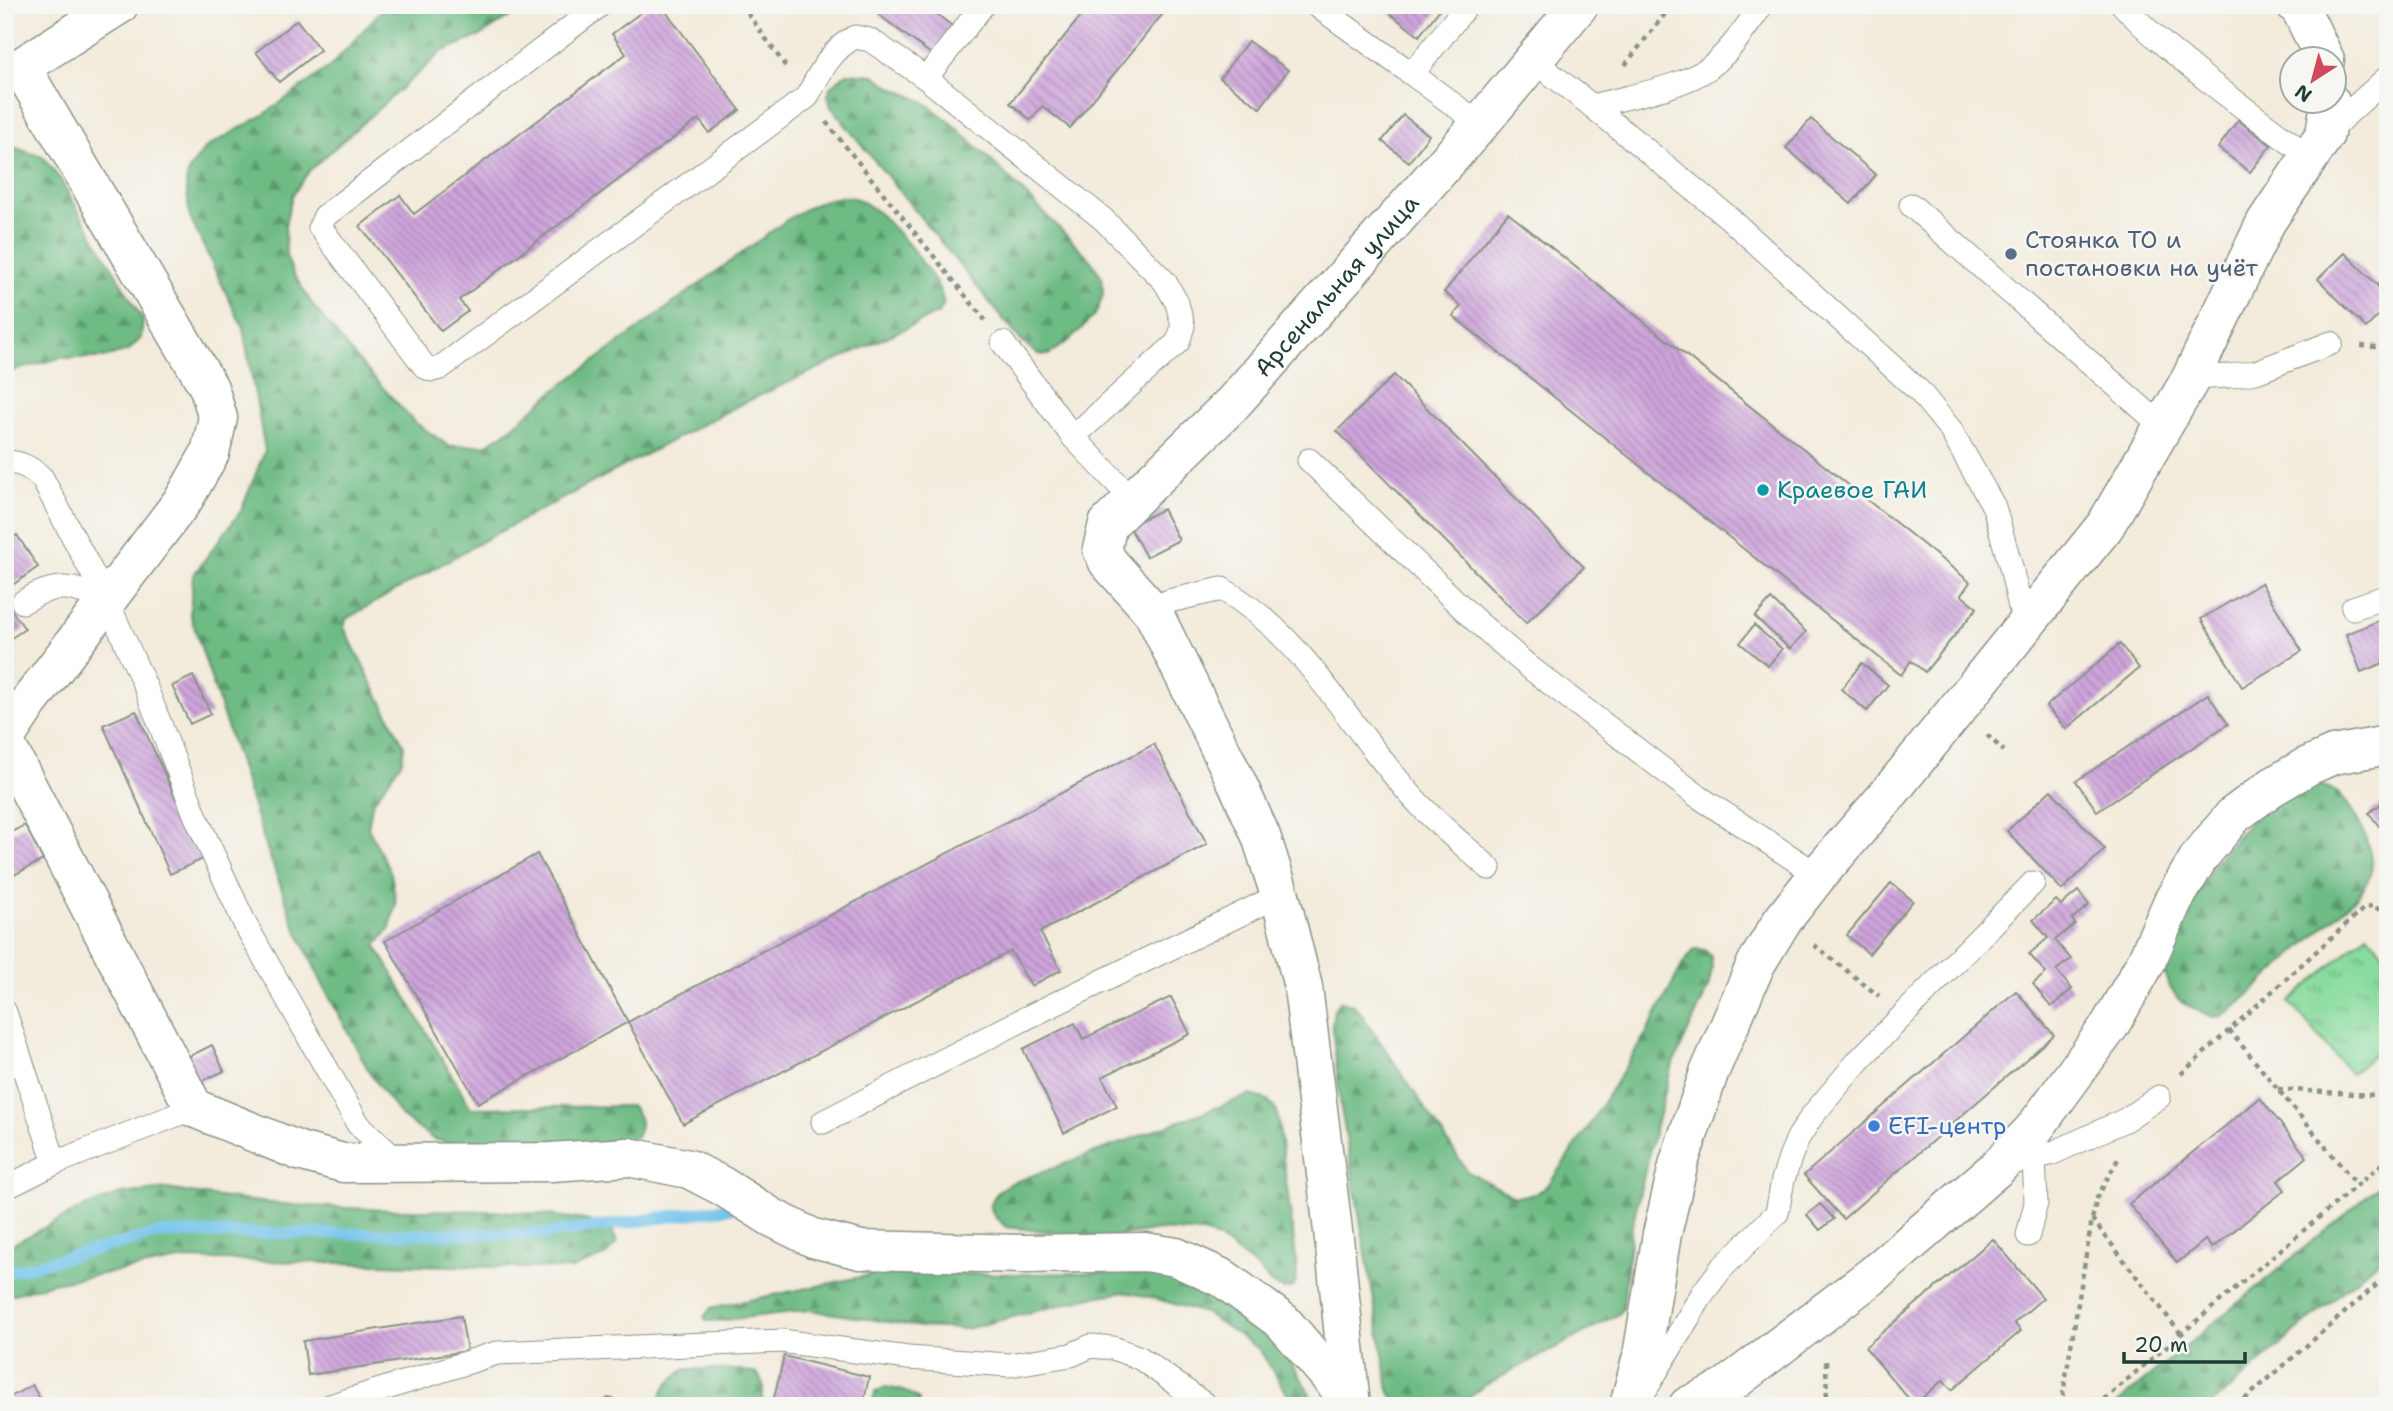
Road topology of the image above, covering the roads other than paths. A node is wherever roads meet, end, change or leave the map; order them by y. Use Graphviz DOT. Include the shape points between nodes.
graph roads {
  1 [pos="119,5"];
  2 [pos="600,5"];
  3 [pos="983,5"];
  4 [pos="1316,5"];
  5 [pos="1467,5"];
  6 [pos="1579,5"];
  7 [pos="1762,5"];
  8 [pos="2123,5"];
  9 [pos="2296,5"];
  10 [pos="2318,46"];
  11 [pos="1533,60"];
  12 [pos="13,71"];
  13 [pos="1412,75"];
  14 [pos="926,78"];
  15 [pos="2385,87"];
  16 [pos="1592,106"];
  17 [pos="1480,124"];
  18 [pos="2322,131"];
  19 [pos="1911,205"];
  20 [pos="1003,344"];
  21 [pos="2331,344"];
  22 [pos="2191,379"];
  23 [pos="2162,426"];
  24 [pos="1073,437"];
  25 [pos="1309,460"];
  26 [pos="5,462"];
  27 [pos="1133,501"];
  28 [pos="2388,596"];
  29 [pos="107,601"];
  30 [pos="23,602"];
  31 [pos="2353,608"];
  32 [pos="1153,612"];
  33 [pos="2024,625"];
  34 [pos="5,740"];
  35 [pos="2388,745"];
  36 [pos="1489,868"];
  37 [pos="1818,875"];
  38 [pos="2033,883"];
  39 [pos="1280,895"];
  40 [pos="5,1012"];
  41 [pos="2158,1097"];
  42 [pos="194,1108"];
  43 [pos="823,1122"];
  44 [pos="2034,1158"];
  45 [pos="398,1162"];
  46 [pos="55,1163"];
  47 [pos="1998,1167"];
  48 [pos="5,1188"];
  49 [pos="2028,1235"];
  50 [pos="1726,1398"];
  51 [pos="1350,1402"];
  52 [pos="330,1406"];
  53 [pos="1207,1406"];
  54 [pos="1629,1406"];
  55 [pos="1636,1406"];
  56 [pos="1688,1406"];
  1 -- 12 [label="street"];
  2 -- 14 [label="lane" via="325,216 320,227 425,367 440,368 807,97 844,42 855,37 870,40"];
  3 -- 14 [label="lane"];
  4 -- 13 [label="lane"];
  5 -- 13 [label="lane"];
  6 -- 11 [label="street, Арсенальная улица"];
  7 -- 16 [label="lane" via="1727,51 1701,73"];
  8 -- 18 [label="lane" via="2182,60 2275,133"];
  9 -- 10 [label="street"];
  11 -- 16 [label="lane"];
  11 -- 17 [label="street, Арсенальная улица"];
  12 -- 29 [label="street" via="209,388 218,418 210,453 184,499"];
  13 -- 17 [label="lane"];
  14 -- 24 [label="lane" via="1103,219 1165,282 1177,303 1183,326 1178,342"];
  15 -- 18 [label="lane"];
  16 -- 33 [label="lane" via="1728,217 1920,391 1950,429 1994,508"];
  17 -- 27 [label="street, Арсенальная улица" via="1232,404"];
  18 -- 22 [label="street" via="2266,222"];
  19 -- 23 [label="lane"];
  20 -- 24 [label="lane"];
  21 -- 22 [label="lane" via="2256,372"];
  22 -- 23 [label="street"];
  23 -- 33 [label="street" via="2105,526"];
  24 -- 27 [label="lane"];
  25 -- 37 [label="lane" via="1529,667 1699,797"];
  26 -- 29 [label="lane" via="28,467 42,478"];
  27 -- 32 [label="street, Арсенальная улица" via="1108,524 1102,549 1108,562"];
  28 -- 31 [label="lane"];
  29 -- 30 [label="lane" via="65,587 45,589"];
  29 -- 34 [label="street"];
  29 -- 45 [label="lane" via="245,924 358,1124"];
  32 -- 36 [label="lane" via="1169,601 1222,589 1242,601 1315,669 1421,807"];
  32 -- 39 [label="street" via="1261,836"];
  33 -- 37 [label="street"];
  34 -- 42 [label="street"];
  35 -- 47 [label="street" via="2333,755 2306,767 2234,815 2200,856 2173,901 2146,962 2110,1025 2054,1104"];
  37 -- 54 [label="street" via="1756,964 1709,1073 1679,1162"];
  38 -- 55 [label="lane" via="1859,1060 1812,1116 1791,1155 1777,1213 1703,1293"];
  39 -- 43 [label="lane"];
  39 -- 51 [label="street" via="1303,987"];
  40 -- 46 [label="lane"];
  41 -- 44 [label="lane" via="2125,1120"];
  42 -- 45 [label="street" via="299,1152 343,1163"];
  42 -- 46 [label="lane"];
  44 -- 47 [label="lane"];
  44 -- 49 [label="lane" via="2036,1203"];
  45 -- 51 [label="street" via="628,1157 689,1169 813,1238 860,1250 1118,1251 1176,1257 1224,1279 1283,1322"];
  46 -- 48 [label="lane"];
  47 -- 50 [label="street"];
  50 -- 56 [label="street"];
  52 -- 53 [label="lane" via="497,1353 781,1341 908,1359 1009,1365 1072,1355 1091,1346 1113,1348 1140,1358"];
}
